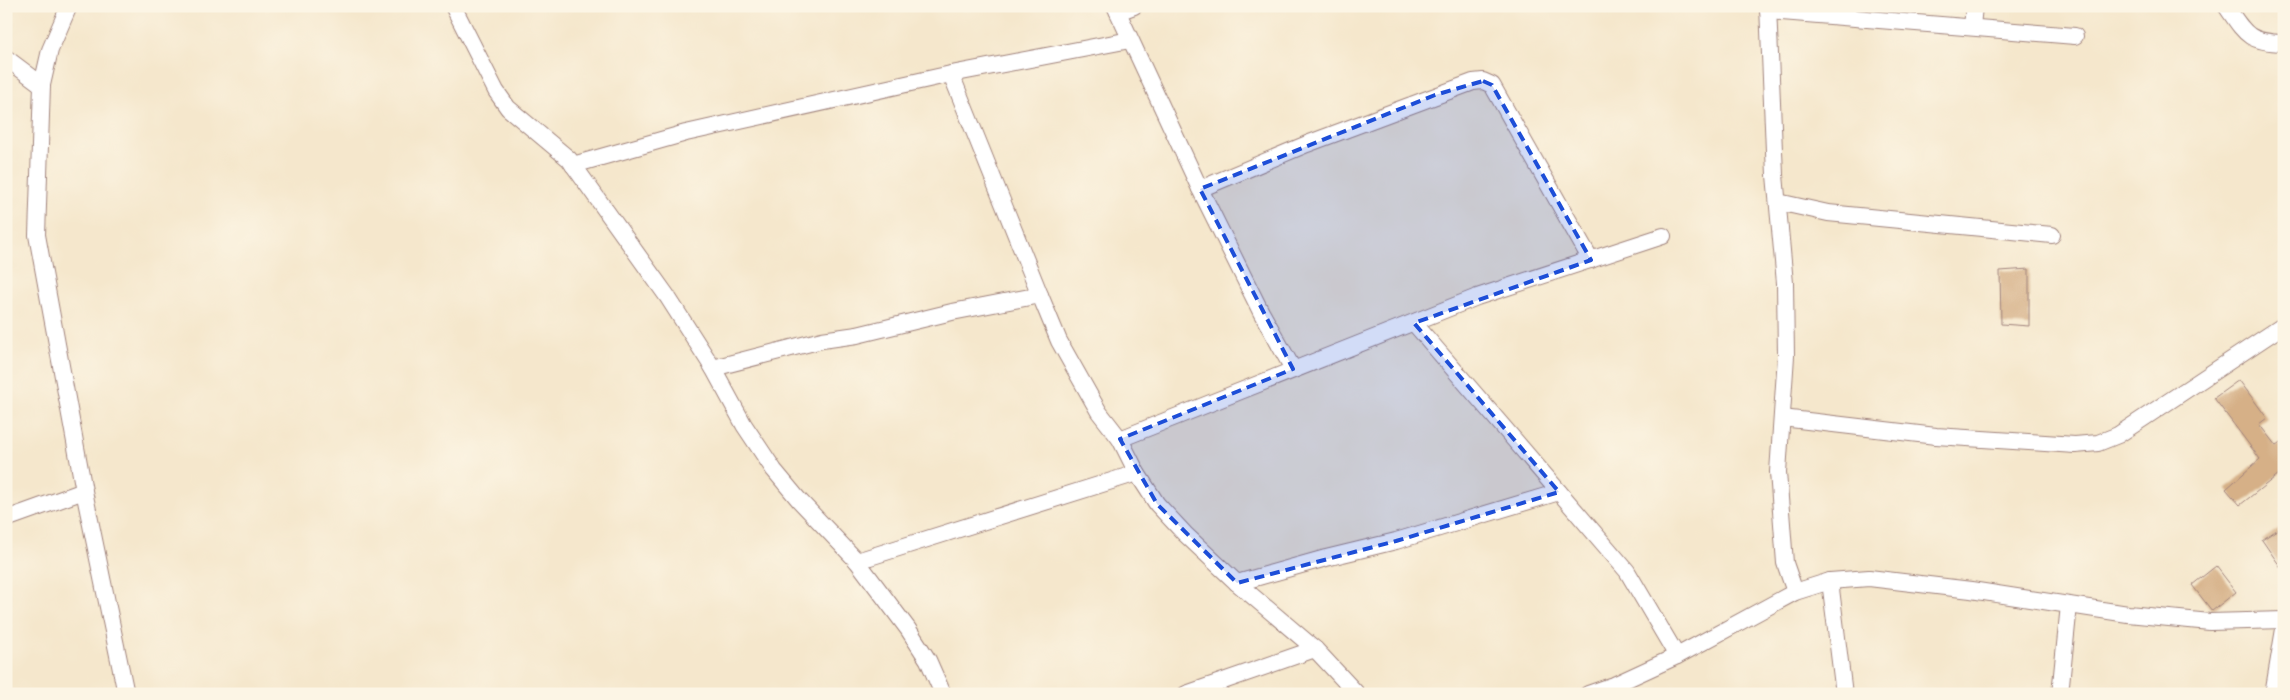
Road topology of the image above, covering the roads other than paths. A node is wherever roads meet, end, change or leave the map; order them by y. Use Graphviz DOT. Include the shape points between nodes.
graph roads {
  1 [pos="69,6"];
  2 [pos="453,6"];
  3 [pos="1134,6"];
  4 [pos="1974,6"];
  5 [pos="2226,6"];
  6 [pos="1116,9"];
  7 [pos="1768,9"];
  8 [pos="1972,27"];
  9 [pos="2075,36"];
  10 [pos="1130,40"];
  11 [pos="2284,43"];
  12 [pos="6,58"];
  13 [pos="951,74"];
  14 [pos="42,85"];
  15 [pos="573,165"];
  16 [pos="1200,189"];
  17 [pos="1778,202"];
  18 [pos="2052,235"];
  19 [pos="1663,236"];
  20 [pos="1591,260"];
  21 [pos="1040,295"];
  22 [pos="1414,323"];
  23 [pos="2284,325"];
  24 [pos="713,368"];
  25 [pos="1293,370"];
  26 [pos="1782,418"];
  27 [pos="1120,439"];
  28 [pos="1137,473"];
  29 [pos="84,491"];
  30 [pos="1559,492"];
  31 [pos="6,519"];
  32 [pos="857,561"];
  33 [pos="1830,580"];
  34 [pos="1237,583"];
  35 [pos="1795,592"];
  36 [pos="2069,605"];
  37 [pos="2284,620"];
  38 [pos="2284,629"];
  39 [pos="1315,649"];
  40 [pos="1677,656"];
  41 [pos="126,694"];
  42 [pos="943,694"];
  43 [pos="1186,694"];
  44 [pos="1357,694"];
  45 [pos="1588,694"];
  46 [pos="1844,694"];
  47 [pos="2060,694"];
  48 [pos="2273,694"];
  1 -- 14 [label="street" via="50,50"];
  2 -- 15 [label="street" via="508,108 559,149"];
  3 -- 6 [label="street"];
  4 -- 8 [label="street"];
  5 -- 11 [label="street" via="2251,38"];
  6 -- 10 [label="street"];
  7 -- 8 [label="street"];
  7 -- 17 [label="street"];
  8 -- 9 [label="street"];
  10 -- 13 [label="street"];
  10 -- 16 [label="street"];
  12 -- 14 [label="street"];
  13 -- 15 [label="street" via="686,132"];
  13 -- 21 [label="street"];
  14 -- 29 [label="street" via="37,235"];
  15 -- 24 [label="street" via="668,296"];
  16 -- 20 [label="street" via="1436,95 1483,81 1492,86"];
  16 -- 25 [label="street"];
  17 -- 18 [label="street" via="1828,213"];
  17 -- 26 [label="street" via="1785,283 1786,356"];
  19 -- 20 [label="street"];
  20 -- 22 [label="street" via="1476,298"];
  21 -- 24 [label="street" via="822,340"];
  21 -- 27 [label="street" via="1059,341 1100,412"];
  22 -- 25 [label="street"];
  22 -- 30 [label="street"];
  23 -- 26 [label="street" via="2118,435 2098,443 2075,445 1936,436"];
  24 -- 32 [label="street" via="744,425 774,470"];
  25 -- 27 [label="street"];
  26 -- 35 [label="street" via="1778,472 1786,563"];
  27 -- 28 [label="street"];
  28 -- 32 [label="street"];
  28 -- 34 [label="street" via="1157,504"];
  29 -- 31 [label="street"];
  29 -- 41 [label="street"];
  30 -- 34 [label="street" via="1396,541"];
  30 -- 40 [label="street" via="1627,571"];
  32 -- 42 [label="street" via="908,629 928,660"];
  33 -- 35 [label="street"];
  33 -- 36 [label="street" via="1870,578"];
  33 -- 46 [label="street"];
  34 -- 39 [label="street"];
  35 -- 40 [label="street"];
  36 -- 37 [label="street" via="2210,622"];
  36 -- 47 [label="street"];
  38 -- 48 [label="street"];
  39 -- 43 [label="street"];
  39 -- 44 [label="street"];
  40 -- 45 [label="street"];
}
